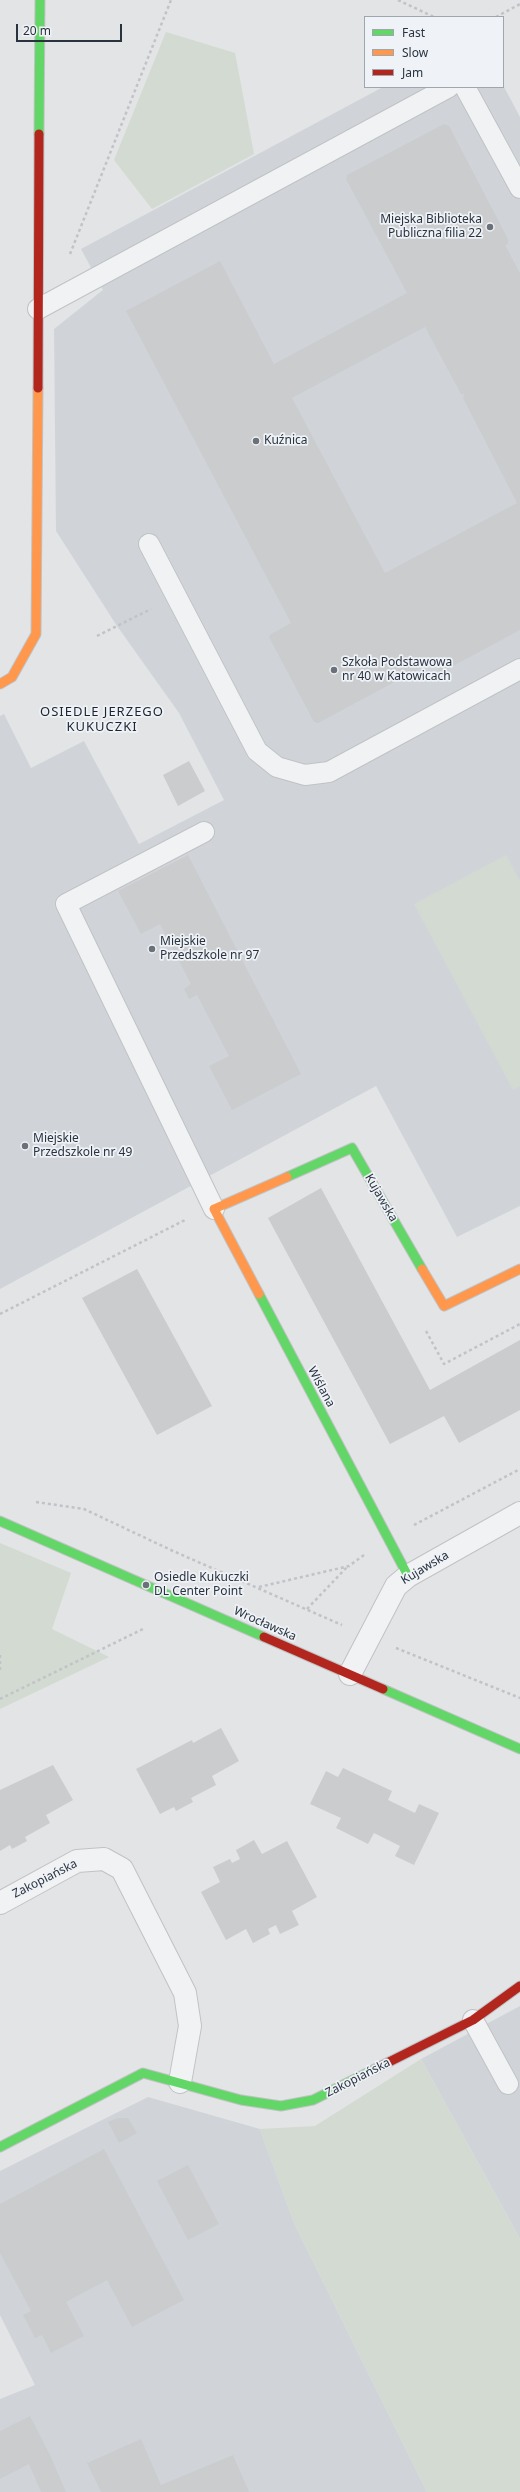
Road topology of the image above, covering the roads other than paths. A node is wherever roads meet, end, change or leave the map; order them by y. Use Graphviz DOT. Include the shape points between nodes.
graph roads {
  1 [pos="40,0"];
  2 [pos="446,88"];
  3 [pos="466,88"];
  4 [pos="520,188"];
  5 [pos="38,309"];
  6 [pos="149,544"];
  7 [pos="520,669"];
  8 [pos="0,684"];
  9 [pos="204,832"];
  10 [pos="214,1209"];
  11 [pos="520,1269"];
  12 [pos="520,1512"];
  13 [pos="0,1521"];
  14 [pos="408,1576"];
  15 [pos="350,1674"];
  16 [pos="520,1749"];
  17 [pos="0,1903"];
  18 [pos="520,1986"];
  19 [pos="473,2020"];
  20 [pos="180,2082"];
  21 [pos="508,2084"];
  22 [pos="0,2147"];
  1 -- 5 [label="street"];
  2 -- 5 [label="lane"];
  3 -- 4 [label="lane"];
  5 -- 8 [label="street" via="36,634 12,677"];
  6 -- 7 [label="lane" via="257,751 277,767 305,775 328,772"];
  9 -- 10 [label="lane" via="66,904"];
  10 -- 11 [label="street, Kujawska" via="352,1148 444,1306"];
  10 -- 14 [label="street, Wiślana"];
  12 -- 14 [label="street, Kujawska"];
  13 -- 15 [label="street, Wrocławska"];
  14 -- 15 [label="street, Kujawska" via="396,1586"];
  15 -- 16 [label="street, Wrocławska"];
  17 -- 20 [label="street, Zakopiańska" via="77,1861 104,1859 122,1869 185,1993 190,2026"];
  18 -- 19 [label="street, Zakopiańska"];
  19 -- 20 [label="street, Zakopiańska" via="313,2100 281,2106 241,2100"];
  19 -- 21 [label="lane"];
  20 -- 22 [label="street, Zakopiańska" via="143,2073"];
}
